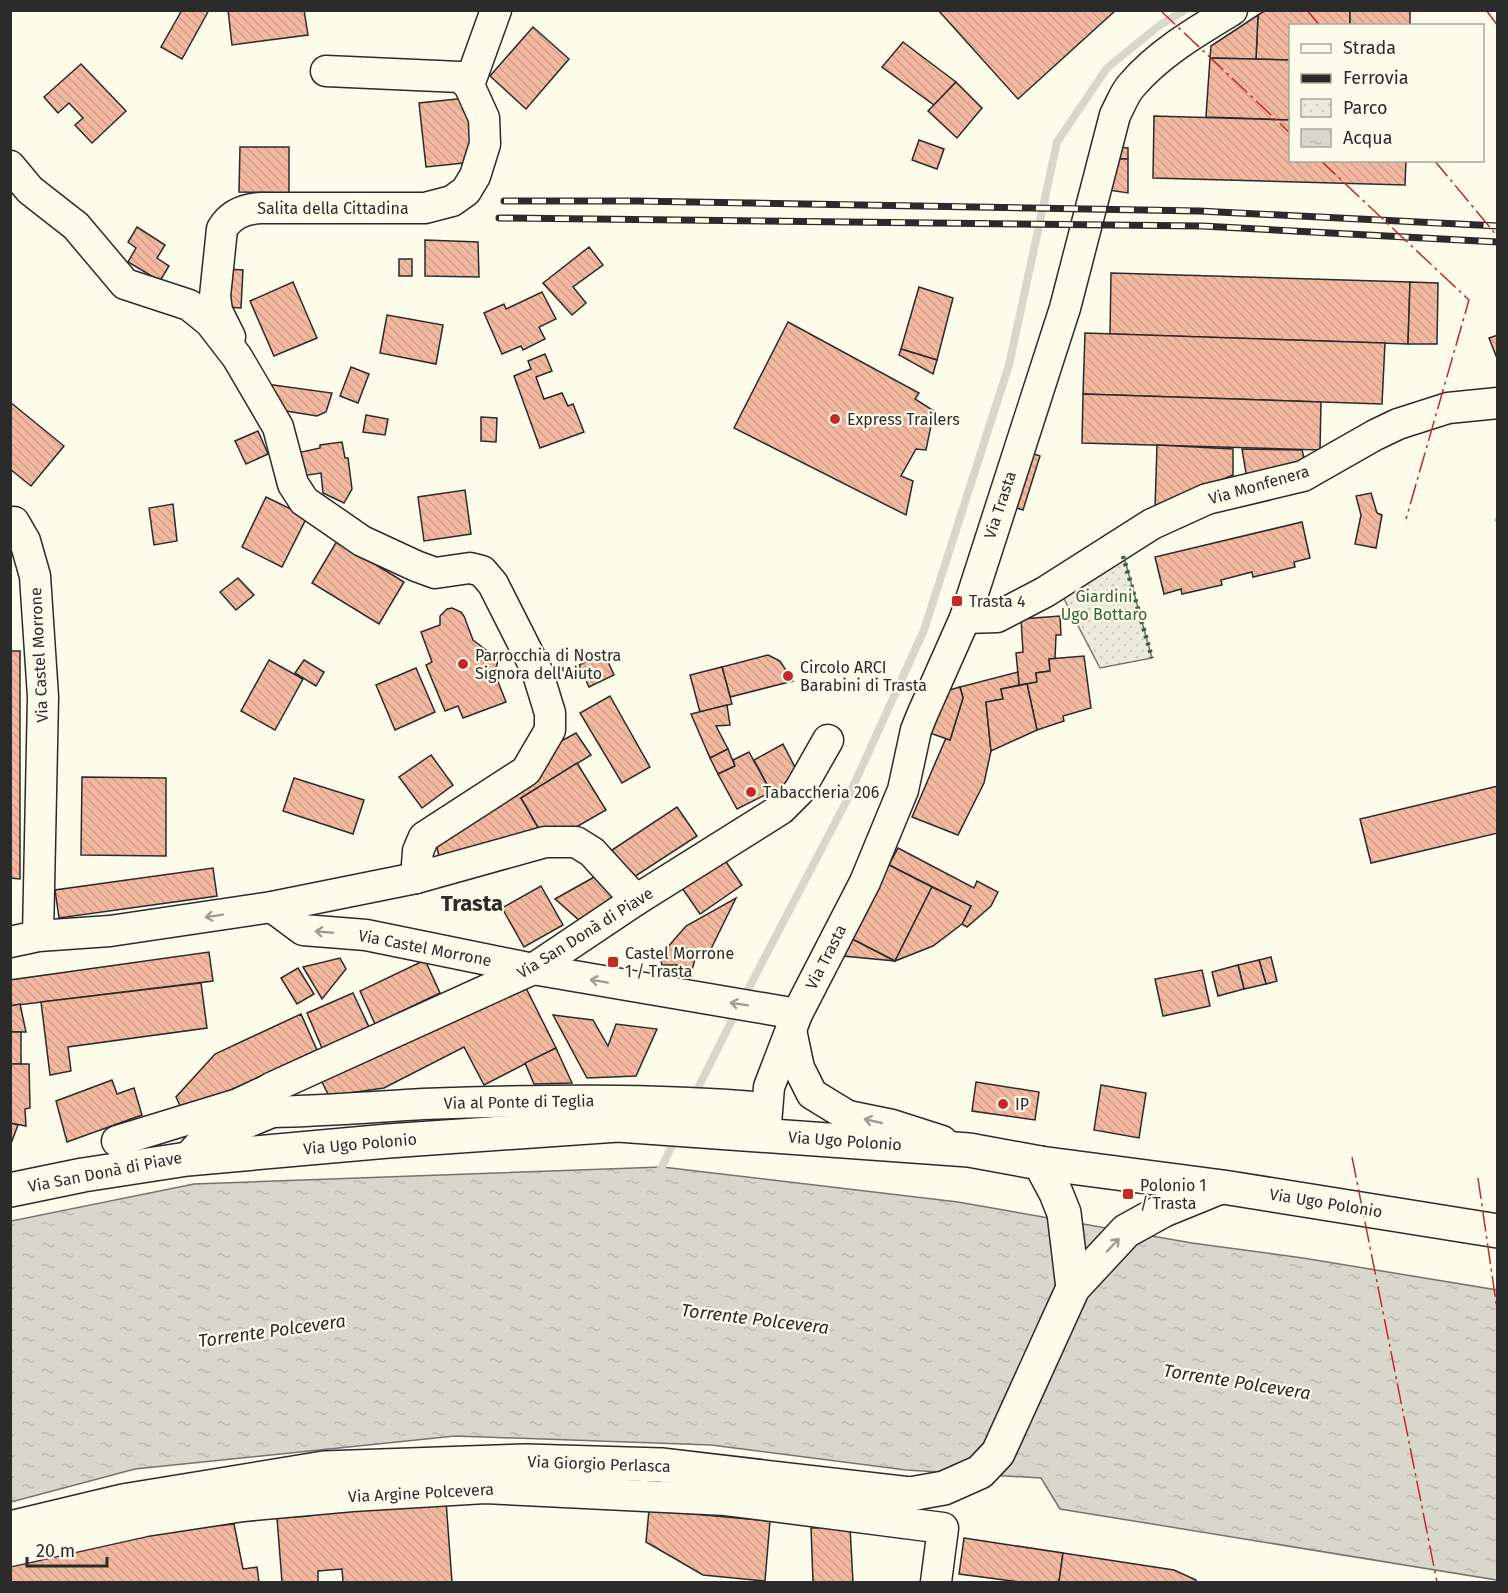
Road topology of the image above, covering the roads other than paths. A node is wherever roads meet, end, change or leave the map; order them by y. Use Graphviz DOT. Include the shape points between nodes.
graph roads {
  1 [pos="496,10"];
  2 [pos="1232,10"];
  3 [pos="326,71"];
  4 [pos="469,85"];
  5 [pos="10,166"];
  6 [pos="237,357"];
  7 [pos="1497,403"];
  8 [pos="14,522"];
  9 [pos="965,618"];
  10 [pos="828,740"];
  11 [pos="416,878"];
  12 [pos="636,900"];
  13 [pos="272,907"];
  14 [pos="24,939"];
  15 [pos="533,969"];
  16 [pos="789,1018"];
  17 [pos="271,1100"];
  18 [pos="648,1115"];
  19 [pos="753,1121"];
  20 [pos="117,1141"];
  21 [pos="969,1150"];
  22 [pos="187,1159"];
  23 [pos="1045,1172"];
  24 [pos="1223,1186"];
  25 [pos="10,1190"];
  26 [pos="1497,1231"];
  27 [pos="1073,1288"];
  28 [pos="10,1528"];
  29 [pos="10,1551"];
  30 [pos="936,1582"];
  1 -- 4 [label="street"];
  2 -- 9 [label="street, Via Trasta" via="1161,58 1130,87 1115,115 1065,308"];
  3 -- 4 [label="street" via="460,77"];
  4 -- 6 [label="street, Salita della Cittadina" via="484,118 484,144 475,176 466,191 452,201 425,208 248,209 227,221 222,230 215,296 217,311"];
  5 -- 6 [label="street" via="30,190 76,226 125,284 189,305 210,322"];
  6 -- 11 [label="street" via="278,427 293,484 304,501 362,541 416,566 435,573 470,568 482,571 493,584 537,671 550,713 550,730 526,771 424,837 418,851"];
  7 -- 9 [label="street, Via Monfenera" via="1448,408 1398,424 1304,476 1207,499 1152,524 1045,592 997,616"];
  8 -- 14 [label="street, Via Castel Morrone" via="25,541 35,576 43,686"];
  9 -- 16 [label="street, Via Trasta" via="916,730 903,790 869,872"];
  10 -- 12 [label="street, Via San Donà di Piave" via="799,791 781,808"];
  11 -- 12 [label="street, Via Castel Morrone" via="545,842 576,842 592,852"];
  11 -- 13 [label="street, Via Castel Morrone"];
  12 -- 15 [label="street, Via San Donà di Piave"];
  13 -- 14 [label="street, Via Castel Morrone, one-way" via="110,931"];
  15 -- 13 [label="street, Via Castel Morrone, one-way" via="366,935 303,930"];
  16 -- 15 [label="street, Via Castel Morrone, one-way"];
  15 -- 17 [label="street, Via San Donà di Piave"];
  16 -- 19 [label="street, Via Trasta" via="769,1087"];
  21 -- 16 [label="street, one-way" via="892,1125 848,1116 812,1094 799,1068"];
  17 -- 18 [label="street, Via al Ponte di Teglia" via="606,1100"];
  17 -- 20 [label="street, Via San Donà di Piave" via="238,1104"];
  17 -- 22 [label="street, Via San Donà di Piave" via="203,1141"];
  18 -- 19 [label="main road, Via Ugo Polonio"];
  18 -- 22 [label="main road, Via Ugo Polonio" via="618,1125"];
  19 -- 21 [label="main road, Via Ugo Polonio"];
  21 -- 23 [label="main road, Via Ugo Polonio"];
  22 -- 25 [label="main road, Via San Donà di Piave"];
  23 -- 24 [label="main road, Via Ugo Polonio"];
  23 -- 27 [label="main road" via="1064,1213"];
  24 -- 26 [label="main road, Via Ugo Polonio"];
  27 -- 24 [label="main road, Via Giorgio Perlasca, one-way" via="1126,1231 1164,1210"];
  27 -- 28 [label="main road, Via Giorgio Perlasca" via="998,1453 980,1472 944,1488 910,1494 661,1465 526,1461 324,1468 123,1501"];
  29 -- 30 [label="street, Via Argine Polcevera" via="145,1521 243,1506 485,1488 726,1500 943,1528"];
}
